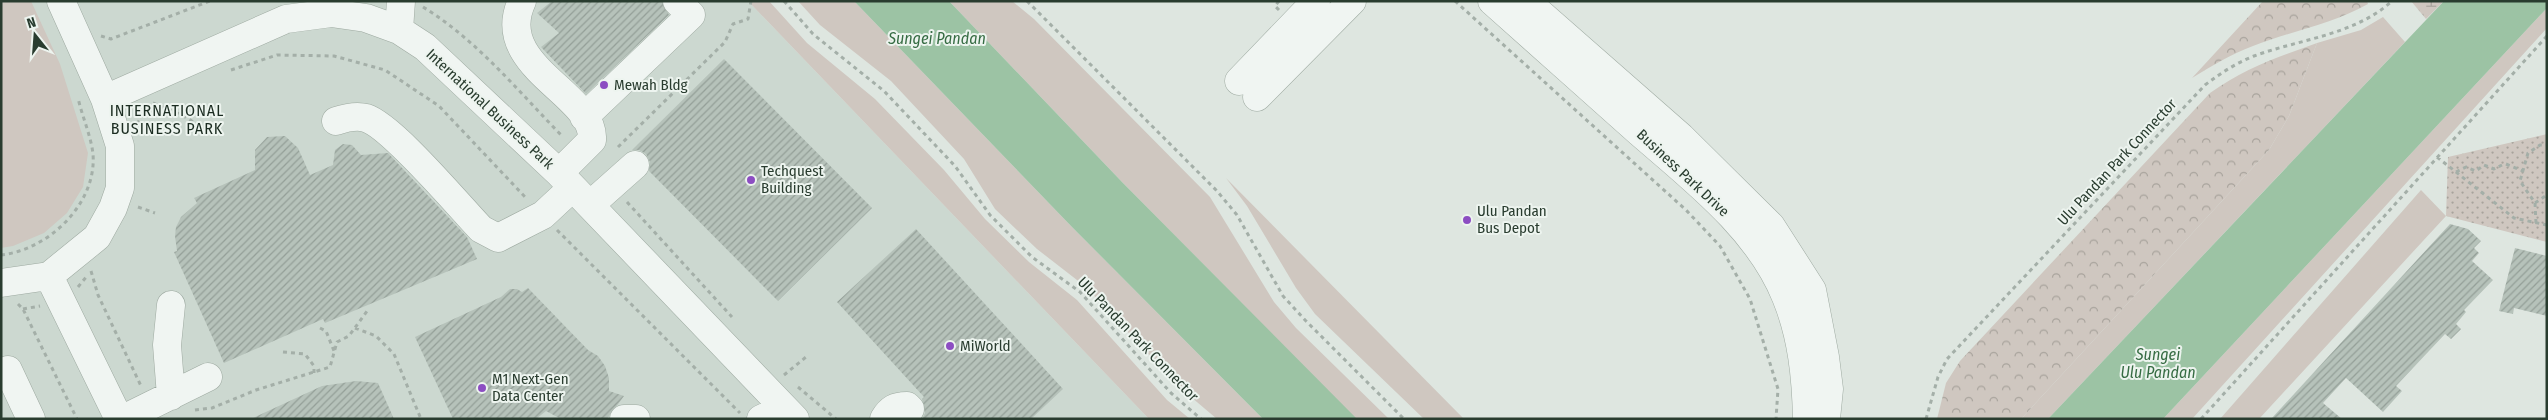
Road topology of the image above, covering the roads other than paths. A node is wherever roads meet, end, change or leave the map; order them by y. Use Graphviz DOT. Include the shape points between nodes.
graph roads {
  1 [pos="60,1"];
  2 [pos="522,1"];
  3 [pos="678,1"];
  4 [pos="1316,1"];
  5 [pos="1492,1"];
  6 [pos="1526,1"];
  7 [pos="1348,2"];
  8 [pos="412,4"];
  9 [pos="292,10"];
  10 [pos="368,10"];
  11 [pos="399,30"];
  12 [pos="105,98"];
  13 [pos="584,117"];
  14 [pos="336,121"];
  15 [pos="626,158"];
  16 [pos="573,189"];
  17 [pos="49,276"];
  18 [pos="8,292"];
  19 [pos="171,305"];
  20 [pos="8,370"];
  21 [pos="208,377"];
  22 [pos="1814,400"];
  23 [pos="169,404"];
  24 [pos="910,409"];
  25 [pos="780,415"];
  26 [pos="31,419"];
  27 [pos="119,419"];
  28 [pos="123,419"];
  29 [pos="624,419"];
  30 [pos="636,419"];
  31 [pos="884,419"];
  32 [pos="1826,419"];
  1 -- 12 [label="street"];
  2 -- 13 [label="street" via="517,29 526,58"];
  3 -- 13 [label="street" via="691,15"];
  4 -- 7 [label="street" via="1248,89"];
  5 -- 22 [label="street, Business Park Drive" via="1720,203 1765,257 1786,295 1798,330"];
  6 -- 22 [label="street, Business Park Drive" via="1681,137 1771,226 1812,290 1825,357"];
  8 -- 11 [label="street"];
  9 -- 10 [label="street, International Business Park" via="331,13"];
  9 -- 12 [label="street, International Business Park"];
  10 -- 11 [label="street, International Business Park"];
  11 -- 16 [label="street, International Business Park" via="425,47"];
  12 -- 17 [label="street" via="120,146 120,188 97,237"];
  13 -- 16 [label="street" via="592,130 592,140 579,153"];
  14 -- 16 [label="street" via="366,118 387,130 481,230 498,238 542,215"];
  15 -- 16 [label="street" via="611,185"];
  16 -- 25 [label="street, International Business Park"];
  17 -- 18 [label="street"];
  17 -- 27 [label="street"];
  19 -- 23 [label="street" via="167,345"];
  20 -- 26 [label="street"];
  21 -- 23 [label="street"];
  22 -- 32 [label="street, Business Park Drive"];
  23 -- 28 [label="street"];
  24 -- 31 [label="street" via="897,406 889,410"];
  29 -- 30 [label="street"];
}
